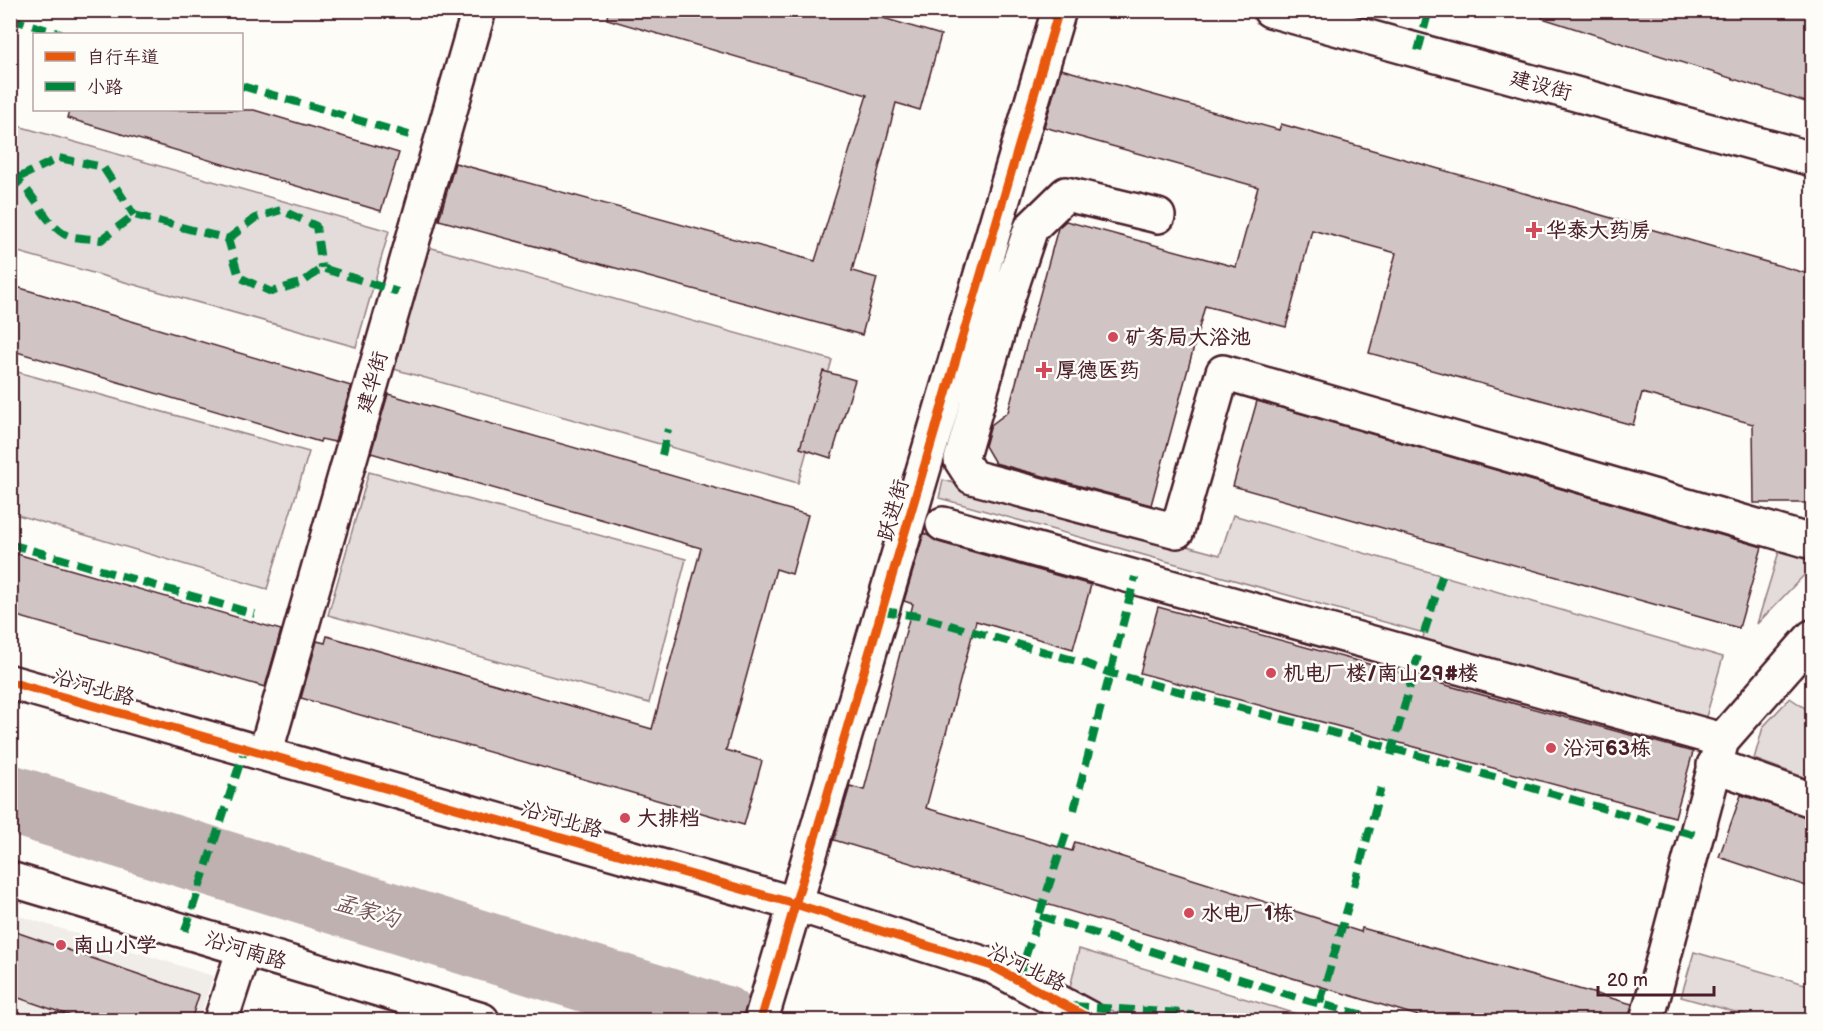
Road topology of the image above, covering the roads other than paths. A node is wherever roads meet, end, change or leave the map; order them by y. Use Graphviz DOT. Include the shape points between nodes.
graph roads {
  1 [pos="479,10"];
  2 [pos="1059,10"];
  3 [pos="1270,10"];
  4 [pos="1812,159"];
  5 [pos="1158,216"];
  6 [pos="977,288"];
  7 [pos="1008,297"];
  8 [pos="943,524"];
  9 [pos="1812,542"];
  10 [pos="1812,637"];
  11 [pos="10,682"];
  12 [pos="1718,753"];
  13 [pos="265,754"];
  14 [pos="1812,800"];
  15 [pos="10,879"];
  16 [pos="795,906"];
  17 [pos="244,949"];
  18 [pos="221,1020"];
  19 [pos="482,1020"];
  20 [pos="761,1020"];
  21 [pos="1092,1020"];
  22 [pos="1647,1020"];
  1 -- 13 [label="street, 建华街"];
  2 -- 6 [label="street, 跃进街"];
  3 -- 4 [label="street, 建设街"];
  5 -- 7 [label="street" via="1066,194 1031,228"];
  6 -- 7 [label="street"];
  6 -- 16 [label="street, 跃进街"];
  7 -- 9 [label="street" via="962,460 972,477 1177,531 1223,372"];
  8 -- 12 [label="street"];
  10 -- 12 [label="street"];
  11 -- 13 [label="street, 沿河北路"];
  12 -- 14 [label="street"];
  12 -- 22 [label="street"];
  13 -- 16 [label="street, 沿河北路"];
  15 -- 17 [label="street, 沿河南路"];
  16 -- 20 [label="street, 跃进街"];
  16 -- 21 [label="street, 沿河北路" via="993,966"];
  17 -- 18 [label="street"];
  17 -- 19 [label="street, 沿河南路"];
}
